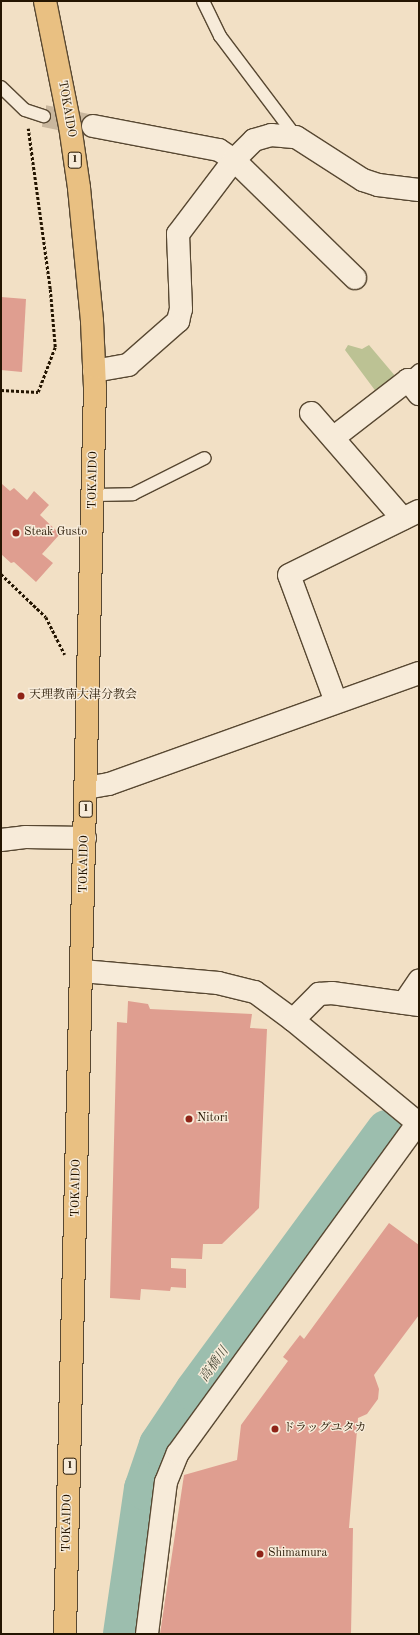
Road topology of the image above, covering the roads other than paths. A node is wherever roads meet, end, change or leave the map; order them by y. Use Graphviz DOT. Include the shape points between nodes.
graph roads {
  1 [pos="45,1"];
  2 [pos="203,1"];
  3 [pos="1,87"];
  4 [pos="44,116"];
  5 [pos="93,126"];
  6 [pos="296,137"];
  7 [pos="234,160"];
  8 [pos="419,190"];
  9 [pos="355,278"];
  10 [pos="94,371"];
  11 [pos="415,381"];
  12 [pos="311,413"];
  13 [pos="333,438"];
  14 [pos="205,458"];
  15 [pos="94,495"];
  16 [pos="411,515"];
  17 [pos="419,672"];
  18 [pos="336,702"];
  19 [pos="86,788"];
  20 [pos="85,838"];
  21 [pos="1,840"];
  22 [pos="82,971"];
  23 [pos="419,981"];
  24 [pos="412,1004"];
  25 [pos="293,1020"];
  26 [pos="419,1123"];
  27 [pos="65,1634"];
  28 [pos="147,1634"];
  1 -- 10 [label="highway, TOKAIDO / 1" via="70,126 92,321"];
  2 -- 6 [label="lane" via="220,36"];
  3 -- 4 [label="lane" via="25,110"];
  5 -- 7 [label="street" via="219,150"];
  6 -- 7 [label="street" via="271,135 254,140"];
  6 -- 8 [label="street" via="363,180 378,185"];
  7 -- 9 [label="street"];
  7 -- 10 [label="street" via="178,234 181,309 178,321 128,365"];
  10 -- 15 [label="highway, TOKAIDO / 1"];
  11 -- 13 [label="street"];
  12 -- 13 [label="street"];
  13 -- 16 [label="street"];
  14 -- 15 [label="lane" via="133,494"];
  15 -- 19 [label="highway, TOKAIDO / 1"];
  16 -- 18 [label="street" via="289,575"];
  17 -- 18 [label="street"];
  18 -- 19 [label="street" via="109,784"];
  19 -- 20 [label="highway, TOKAIDO / 1"];
  20 -- 21 [label="street" via="25,837"];
  20 -- 22 [label="highway, TOKAIDO / 1"];
  22 -- 25 [label="street" via="238,986 256,992"];
  22 -- 27 [label="highway, TOKAIDO / 1"];
  23 -- 24 [label="street"];
  24 -- 25 [label="street" via="332,993 319,994"];
  25 -- 26 [label="street"];
  26 -- 28 [label="street" via="178,1454 166,1482"];
}
